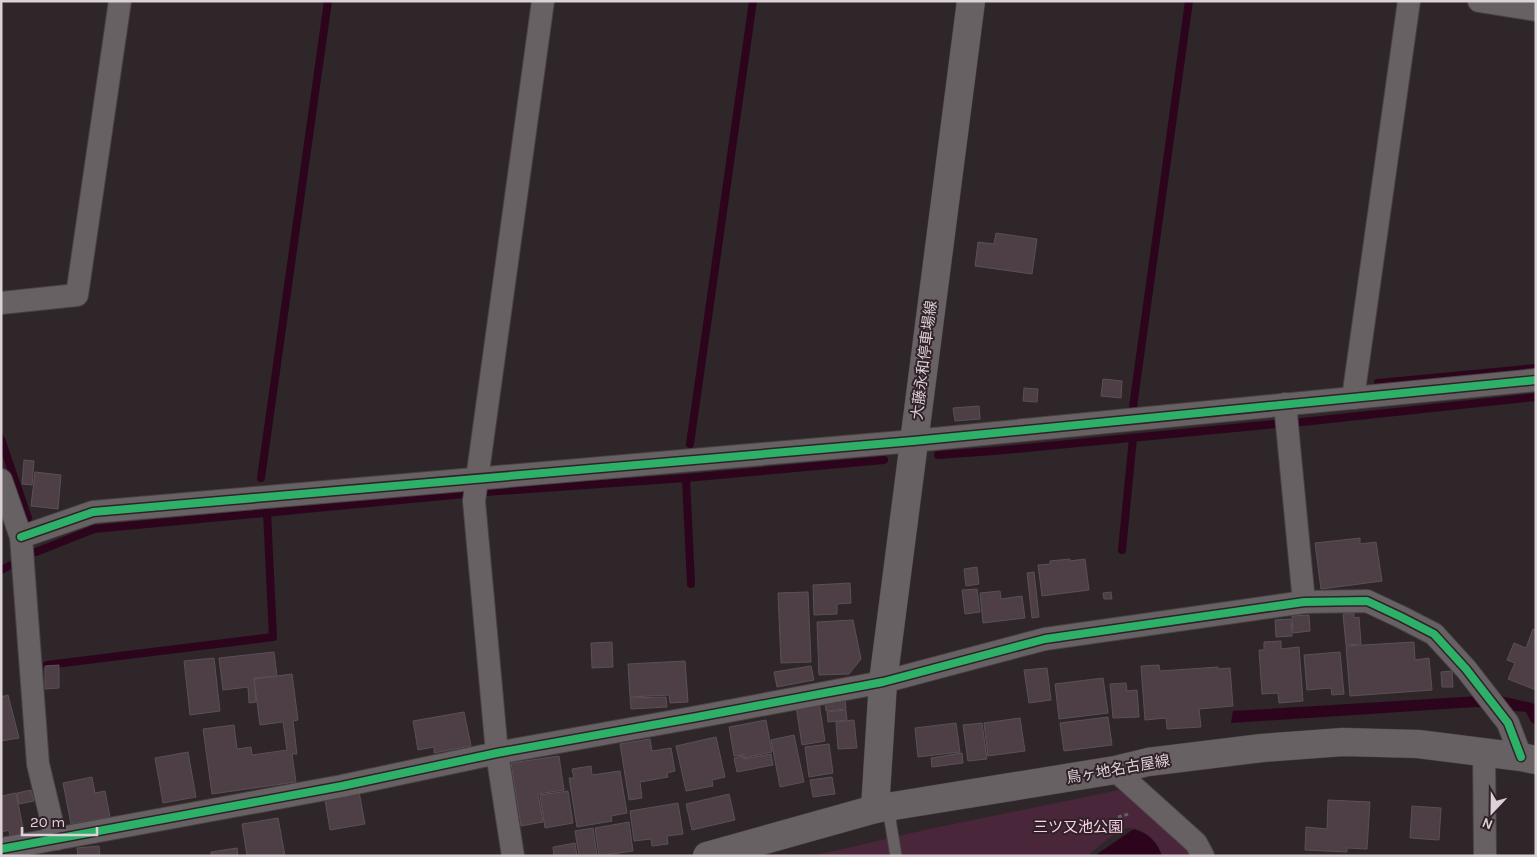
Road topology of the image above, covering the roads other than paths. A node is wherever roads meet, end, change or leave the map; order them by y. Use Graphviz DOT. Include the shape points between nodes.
graph roads {
  1 [pos="120,1"];
  2 [pos="543,1"];
  3 [pos="971,1"];
  4 [pos="1409,1"];
  5 [pos="1479,1"];
  6 [pos="1536,10"];
  7 [pos="1,303"];
  8 [pos="1536,380"];
  9 [pos="1353,398"];
  10 [pos="1286,404"];
  11 [pos="914,441"];
  12 [pos="477,479"];
  13 [pos="1,480"];
  14 [pos="21,538"];
  15 [pos="1304,602"];
  16 [pos="883,682"];
  17 [pos="1484,752"];
  18 [pos="497,753"];
  19 [pos="1528,758"];
  20 [pos="1115,770"];
  21 [pos="882,808"];
  22 [pos="56,839"];
  23 [pos="1,849"];
  24 [pos="513,856"];
  25 [pos="707,856"];
  26 [pos="896,856"];
  27 [pos="1204,856"];
  28 [pos="1485,856"];
  1 -- 7 [label="street" via="77,295"];
  2 -- 12 [label="street"];
  3 -- 11 [label="main road, 大藤永和停車場線"];
  4 -- 9 [label="street"];
  5 -- 6 [label="street"];
  8 -- 9 [label="street"];
  9 -- 10 [label="street"];
  10 -- 11 [label="street"];
  10 -- 15 [label="street"];
  11 -- 12 [label="street"];
  11 -- 16 [label="main road, 大藤永和停車場線"];
  12 -- 14 [label="street" via="94,512"];
  12 -- 18 [label="street" via="474,501"];
  13 -- 14 [label="street"];
  14 -- 22 [label="street" via="38,764"];
  15 -- 16 [label="street" via="1045,639"];
  15 -- 19 [label="street" via="1367,601 1434,634 1508,723"];
  16 -- 18 [label="street"];
  16 -- 21 [label="main road, 大藤永和停車場線"];
  17 -- 19 [label="main road, 鳥ヶ地名古屋線"];
  17 -- 20 [label="main road, 鳥ヶ地名古屋線" via="1418,744 1343,742 1148,762"];
  17 -- 28 [label="street"];
  18 -- 22 [label="street" via="342,786"];
  18 -- 24 [label="street"];
  20 -- 21 [label="main road, 鳥ヶ地名古屋線"];
  20 -- 27 [label="street" via="1196,843"];
  21 -- 25 [label="main road, 鳥ヶ地名古屋線"];
  21 -- 26 [label="lane"];
  22 -- 23 [label="street"];
}
